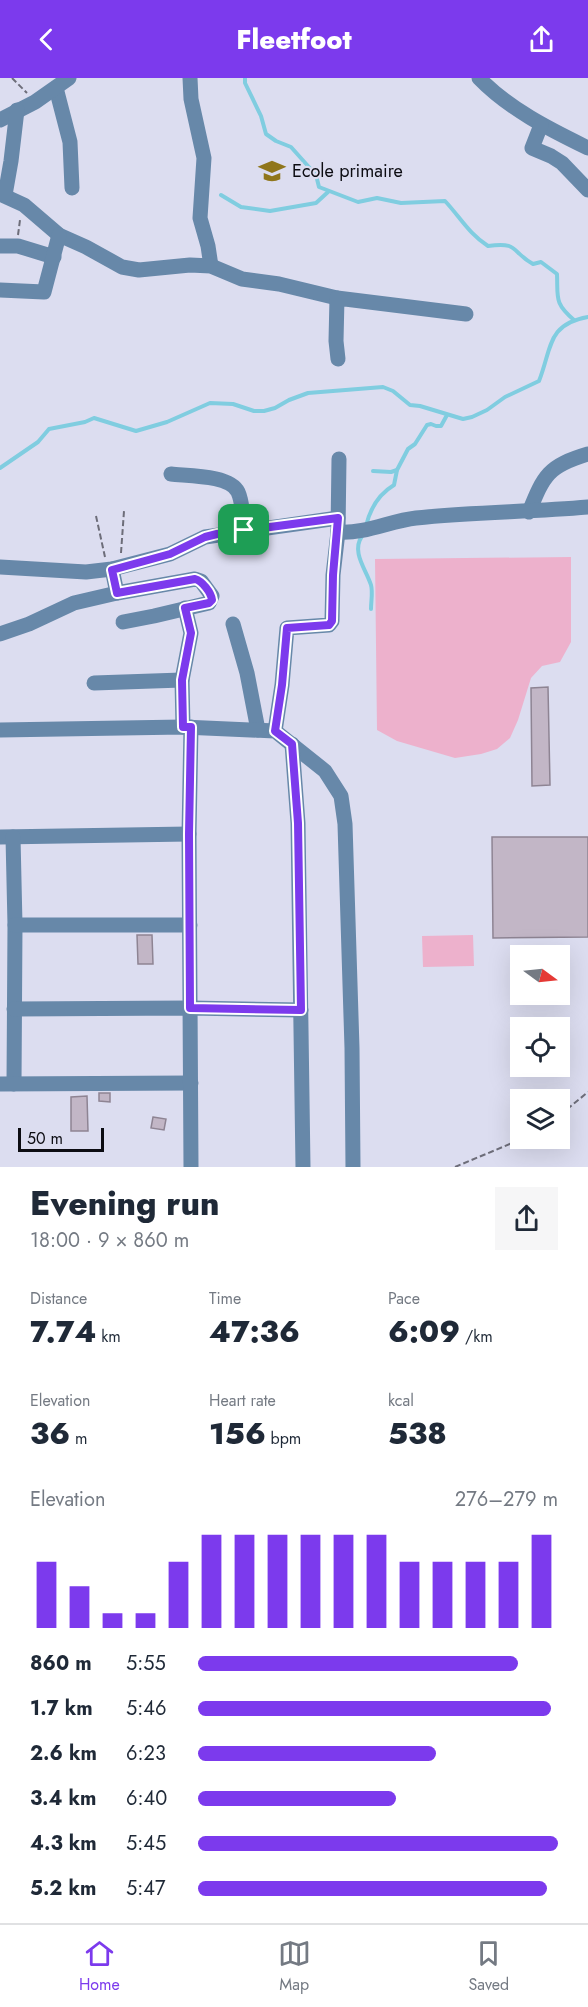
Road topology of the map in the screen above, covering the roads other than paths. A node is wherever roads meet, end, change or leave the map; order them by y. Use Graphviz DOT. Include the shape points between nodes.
graph roads {
  1 [pos="69,78"];
  2 [pos="190,78"];
  3 [pos="479,78"];
  4 [pos="56,88"];
  5 [pos="17,110"];
  6 [pos="0,120"];
  7 [pos="542,125"];
  8 [pos="588,148"];
  9 [pos="72,188"];
  10 [pos="588,190"];
  11 [pos="2,194"];
  12 [pos="59,235"];
  13 [pos="0,246"];
  14 [pos="54,256"];
  15 [pos="211,266"];
  16 [pos="0,290"];
  17 [pos="338,298"];
  18 [pos="466,314"];
  19 [pos="338,359"];
  20 [pos="588,454"];
  21 [pos="339,459"];
  22 [pos="171,474"];
  23 [pos="588,507"];
  24 [pos="529,512"];
  25 [pos="338,525"];
  26 [pos="244,530"];
  27 [pos="0,567"];
  28 [pos="117,568"];
  29 [pos="117,593"];
  30 [pos="185,608"];
  31 [pos="123,621"];
  32 [pos="233,624"];
  33 [pos="0,634"];
  34 [pos="182,680"];
  35 [pos="94,683"];
  36 [pos="187,727"];
  37 [pos="0,730"];
  38 [pos="258,730"];
  39 [pos="275,731"];
  40 [pos="292,744"];
  41 [pos="189,834"];
  42 [pos="6,837"];
  43 [pos="15,925"];
  44 [pos="190,926"];
  45 [pos="190,1008"];
  46 [pos="14,1009"];
  47 [pos="301,1010"];
  48 [pos="191,1083"];
  49 [pos="7,1084"];
  50 [pos="191,1167"];
  51 [pos="303,1167"];
  52 [pos="353,1167"];
  1 -- 4 [label="street"];
  2 -- 15 [label="street" via="204,158 200,218"];
  3 -- 7 [label="street"];
  4 -- 5 [label="street"];
  4 -- 9 [label="street" via="70,142"];
  5 -- 6 [label="street"];
  5 -- 11 [label="street" via="16,134"];
  7 -- 8 [label="street"];
  7 -- 10 [label="street" via="532,148 562,163"];
  11 -- 12 [label="street" via="24,205"];
  12 -- 14 [label="street"];
  12 -- 15 [label="street" via="131,269"];
  13 -- 14 [label="street" via="18,246"];
  14 -- 16 [label="street" via="44,292"];
  15 -- 17 [label="street" via="242,279"];
  17 -- 18 [label="street"];
  17 -- 19 [label="street"];
  20 -- 24 [label="street" via="549,472"];
  21 -- 25 [label="street"];
  22 -- 26 [label="street" via="232,484 238,493"];
  23 -- 24 [label="street"];
  24 -- 25 [label="street" via="408,519 354,532"];
  25 -- 26 [label="street"];
  25 -- 39 [label="street" via="332,621 329,625 287,628"];
  26 -- 28 [label="street" via="205,537 170,554"];
  27 -- 28 [label="street" via="86,572"];
  28 -- 29 [label="street"];
  29 -- 30 [label="street" via="198,580 212,600"];
  29 -- 33 [label="street" via="74,603"];
  30 -- 31 [label="street"];
  30 -- 34 [label="street" via="191,639"];
  32 -- 38 [label="street"];
  34 -- 35 [label="street"];
  34 -- 36 [label="street"];
  36 -- 37 [label="street"];
  36 -- 38 [label="street"];
  36 -- 41 [label="street"];
  38 -- 39 [label="street"];
  39 -- 40 [label="street"];
  40 -- 47 [label="street" via="298,823"];
  40 -- 52 [label="street" via="325,771 341,796 345,824"];
  41 -- 42 [label="street"];
  41 -- 44 [label="street"];
  42 -- 43 [label="street"];
  43 -- 44 [label="street"];
  43 -- 46 [label="street"];
  44 -- 45 [label="street"];
  45 -- 46 [label="street"];
  45 -- 47 [label="street"];
  45 -- 48 [label="street"];
  46 -- 49 [label="street"];
  47 -- 51 [label="street"];
  48 -- 49 [label="street"];
  48 -- 50 [label="street"];
}
